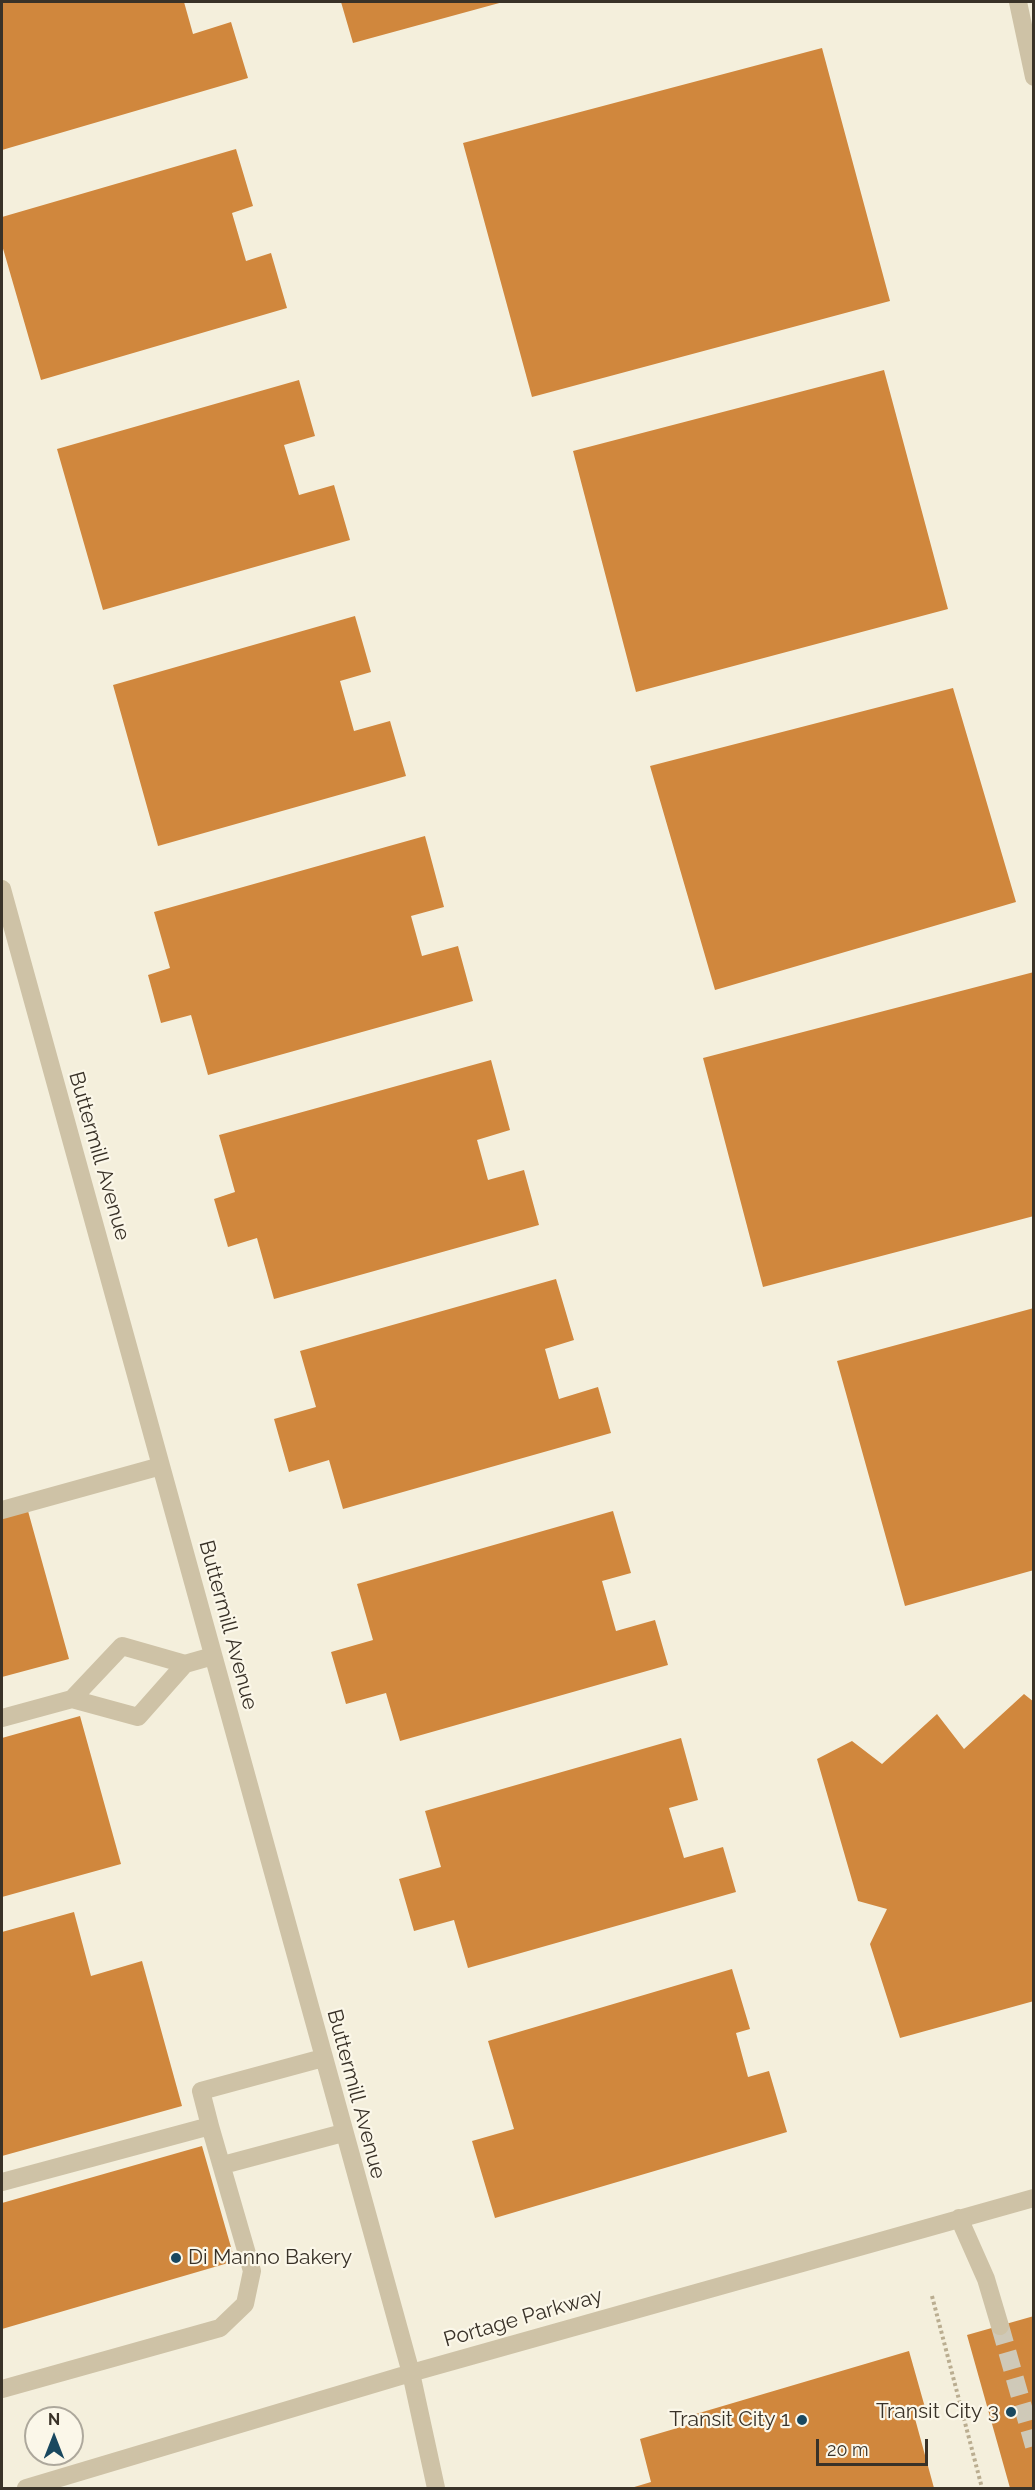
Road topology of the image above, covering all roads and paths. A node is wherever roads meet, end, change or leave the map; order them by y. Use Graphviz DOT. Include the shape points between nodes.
graph roads {
  1 [pos="1018,2"];
  2 [pos="1034,77"];
  3 [pos="2,889"];
  4 [pos="161,1466"];
  5 [pos="2,1510"];
  6 [pos="213,1656"];
  7 [pos="184,1664"];
  8 [pos="72,1699"];
  9 [pos="2,1718"];
  10 [pos="323,2058"];
  11 [pos="210,2126"];
  12 [pos="344,2133"];
  13 [pos="223,2165"];
  14 [pos="2,2182"];
  15 [pos="1034,2198"];
  16 [pos="959,2218"];
  17 [pos="932,2296"];
  18 [pos="1000,2326"];
  19 [pos="411,2373"];
  20 [pos="2,2389"];
  21 [pos="26,2488"];
  22 [pos="436,2488"];
  23 [pos="982,2488"];
  1 -- 2 [label="street"];
  3 -- 4 [label="street, Buttermill Avenue"];
  4 -- 5 [label="street"];
  4 -- 6 [label="street, Buttermill Avenue"];
  6 -- 7 [label="street"];
  6 -- 10 [label="street, Buttermill Avenue"];
  7 -- 8 [label="street" via="122,1646"];
  7 -- 8 [label="street" via="138,1717"];
  8 -- 9 [label="street"];
  10 -- 11 [label="street" via="201,2091"];
  10 -- 12 [label="street, Buttermill Avenue"];
  11 -- 13 [label="street"];
  11 -- 14 [label="street"];
  12 -- 13 [label="street"];
  12 -- 19 [label="street, Buttermill Avenue"];
  13 -- 20 [label="street" via="252,2271 245,2304 220,2328"];
  15 -- 16 [label="street, Portage Parkway"];
  16 -- 18 [label="street" via="986,2279"];
  16 -- 19 [label="street, Portage Parkway"];
  17 -- 23 [label="path"];
  19 -- 21 [label="street, Portage Parkway"];
  19 -- 22 [label="street, Buttermill Avenue"];
}
